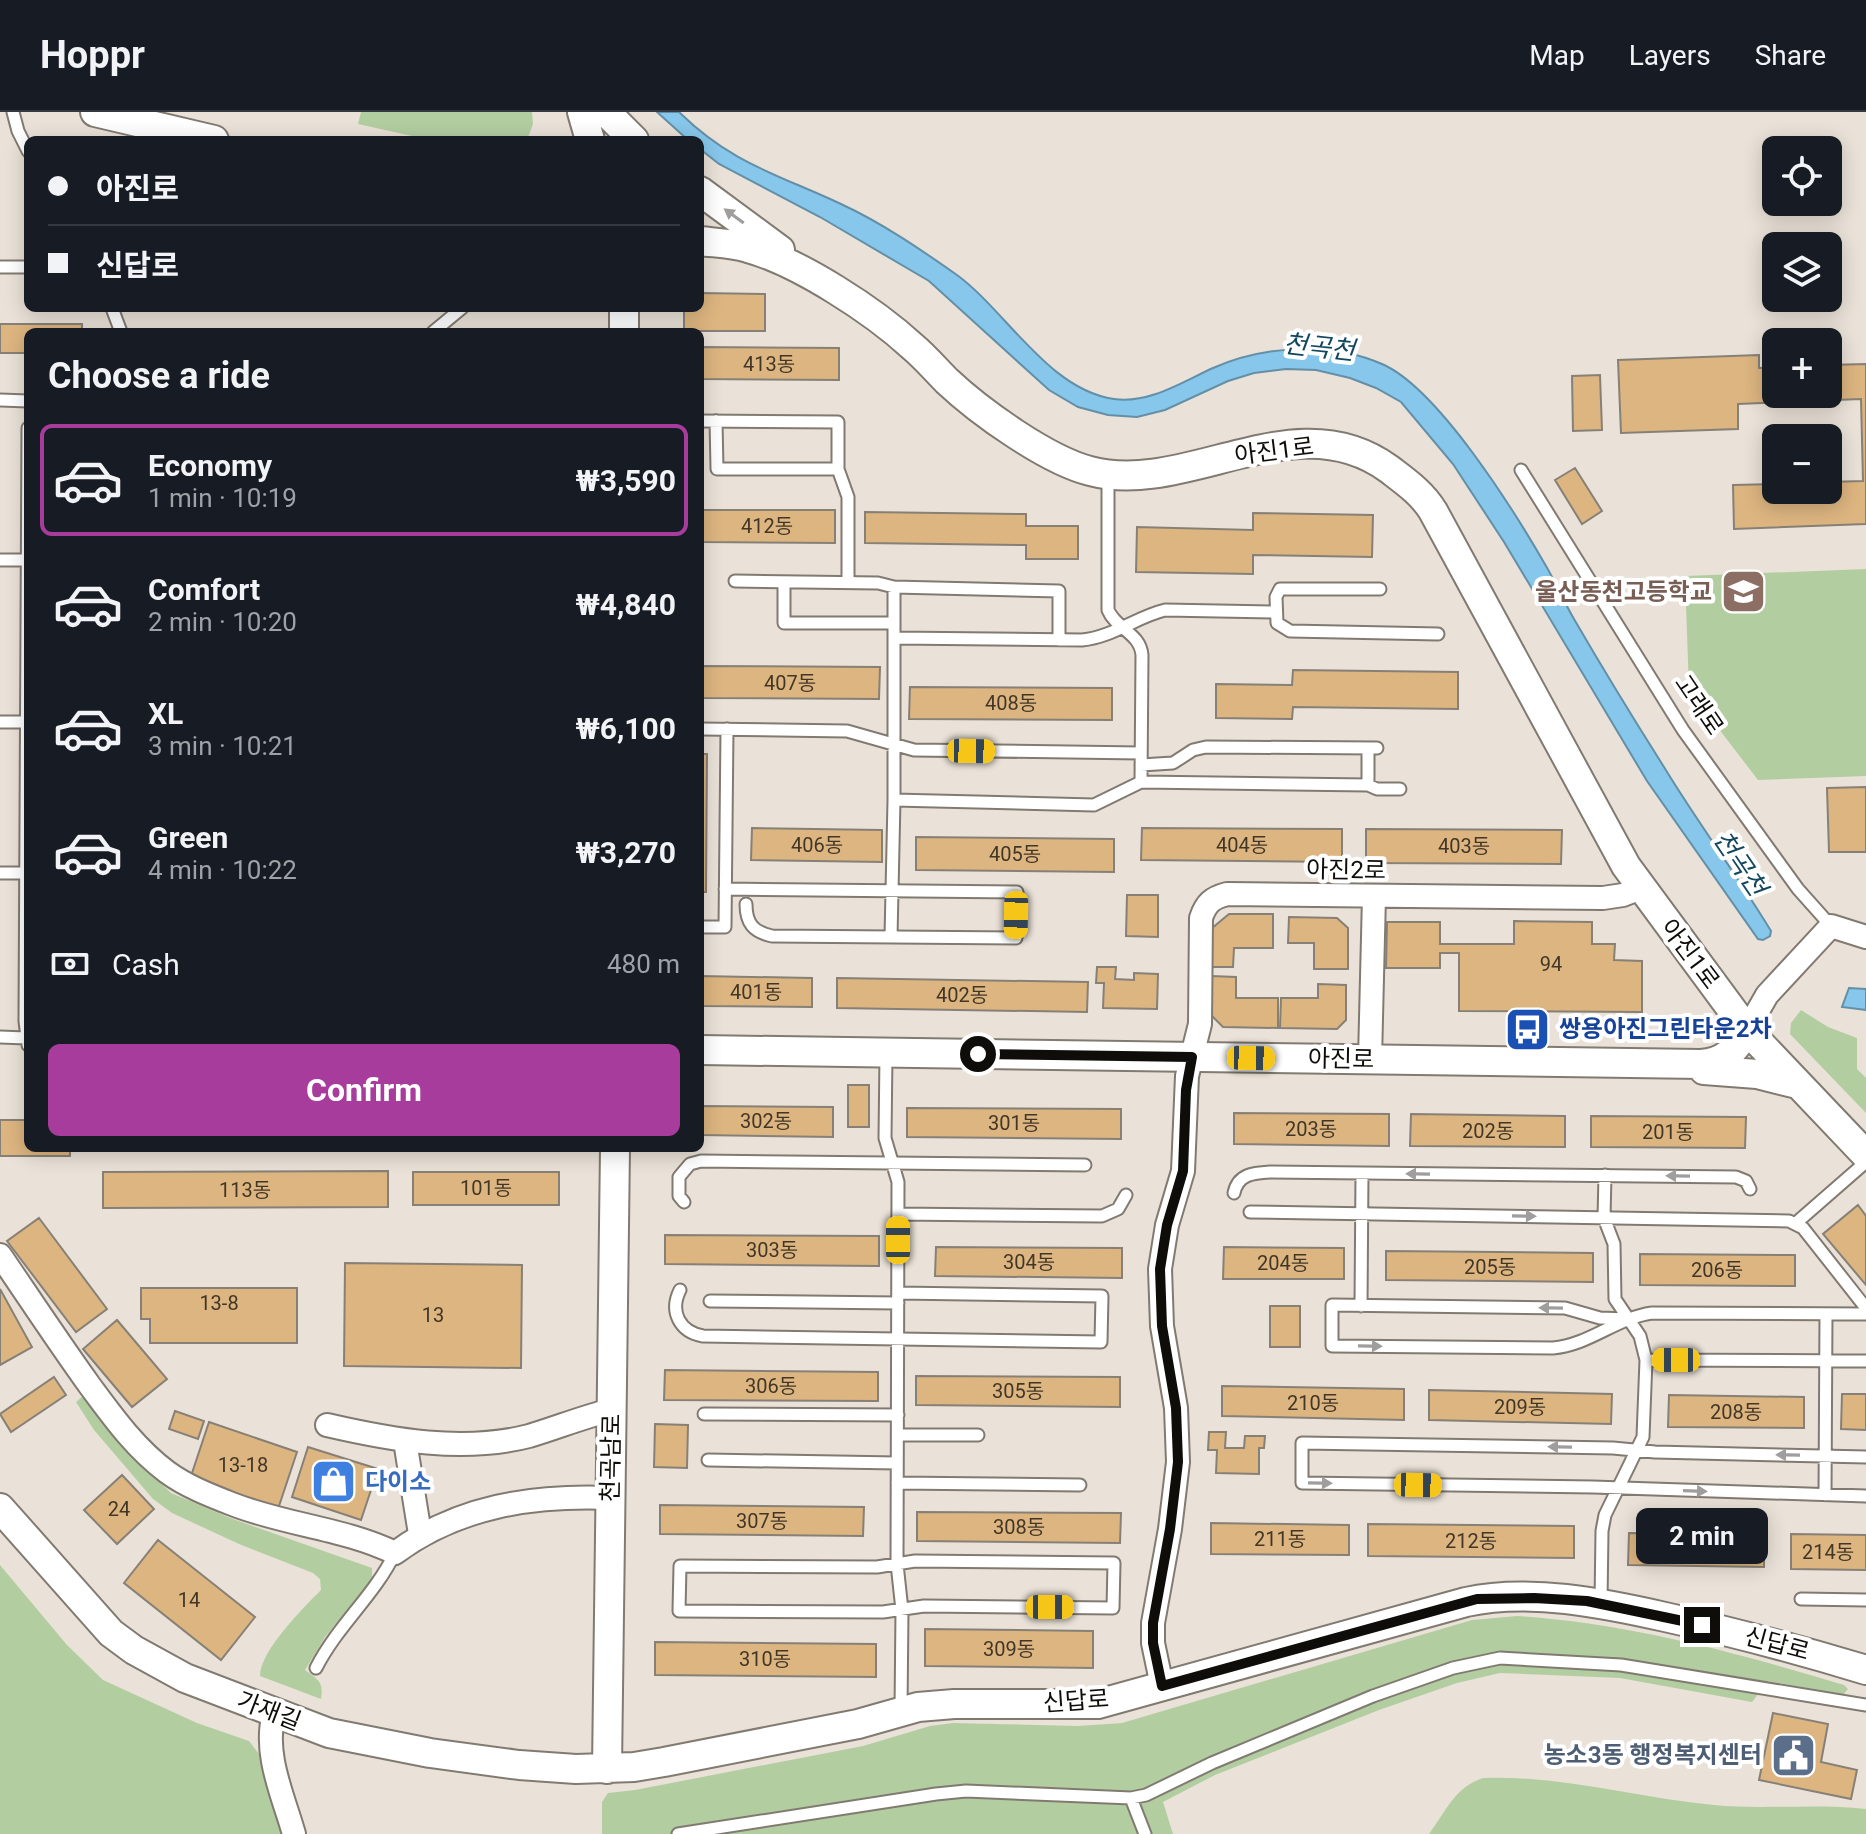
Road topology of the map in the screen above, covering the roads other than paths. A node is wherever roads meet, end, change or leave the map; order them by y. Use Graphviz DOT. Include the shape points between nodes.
graph roads {
  1 [pos="13,112"];
  2 [pos="95,112"];
  3 [pos="582,112"];
  4 [pos="606,112"];
  5 [pos="197,136"];
  6 [pos="589,136"];
  7 [pos="630,136"];
  8 [pos="24,143"];
  9 [pos="704,194"];
  10 [pos="704,242"];
  11 [pos="0,267"];
  12 [pos="24,267"];
  13 [pos="811,277"];
  14 [pos="457,312"];
  15 [pos="438,328"];
  16 [pos="0,400"];
  17 [pos="24,401"];
  18 [pos="704,421"];
  19 [pos="716,421"];
  20 [pos="838,469"];
  21 [pos="1521,470"];
  22 [pos="1108,474"];
  23 [pos="0,560"];
  24 [pos="24,560"];
  25 [pos="735,581"];
  26 [pos="784,582"];
  27 [pos="848,582"];
  28 [pos="894,587"];
  29 [pos="1380,589"];
  30 [pos="1276,612"];
  31 [pos="894,623"];
  32 [pos="1124,629"];
  33 [pos="1438,634"];
  34 [pos="894,638"];
  35 [pos="1059,640"];
  36 [pos="0,722"];
  37 [pos="24,722"];
  38 [pos="704,729"];
  39 [pos="727,729"];
  40 [pos="893,745"];
  41 [pos="1141,759"];
  42 [pos="1141,782"];
  43 [pos="1368,785"];
  44 [pos="1400,789"];
  45 [pos="894,800"];
  46 [pos="0,873"];
  47 [pos="24,873"];
  48 [pos="1641,888"];
  49 [pos="725,889"];
  50 [pos="892,891"];
  51 [pos="1374,896"];
  52 [pos="746,904"];
  53 [pos="1831,926"];
  54 [pos="704,927"];
  55 [pos="891,937"];
  56 [pos="1866,937"];
  57 [pos="1747,1030"];
  58 [pos="0,1037"];
  59 [pos="24,1041"];
  60 [pos="704,1050"];
  61 [pos="886,1052"];
  62 [pos="1192,1057"];
  63 [pos="1370,1059"];
  64 [pos="1648,1063"];
  65 [pos="1797,1084"];
  66 [pos="615,1152"];
  67 [pos="1866,1155"];
  68 [pos="1866,1162"];
  69 [pos="893,1163"];
  70 [pos="1085,1165"];
  71 [pos="1362,1173"];
  72 [pos="1605,1175"];
  73 [pos="1750,1189"];
  74 [pos="1234,1193"];
  75 [pos="1126,1195"];
  76 [pos="684,1202"];
  77 [pos="1250,1212"];
  78 [pos="898,1214"];
  79 [pos="1362,1214"];
  80 [pos="1604,1218"];
  81 [pos="1796,1223"];
  82 [pos="0,1255"];
  83 [pos="680,1290"];
  84 [pos="898,1298"];
  85 [pos="710,1301"];
  86 [pos="1361,1306"];
  87 [pos="1866,1308"];
  88 [pos="1826,1314"];
  89 [pos="1866,1314"];
  90 [pos="1627,1319"];
  91 [pos="898,1339"];
  92 [pos="1646,1360"];
  93 [pos="1826,1361"];
  94 [pos="1866,1361"];
  95 [pos="611,1410"];
  96 [pos="704,1414"];
  97 [pos="898,1415"];
  98 [pos="327,1425"];
  99 [pos="898,1435"];
  100 [pos="978,1435"];
  101 [pos="405,1441"];
  102 [pos="1638,1450"];
  103 [pos="1825,1456"];
  104 [pos="1866,1457"];
  105 [pos="708,1460"];
  106 [pos="897,1463"];
  107 [pos="897,1483"];
  108 [pos="1080,1485"];
  109 [pos="1617,1488"];
  110 [pos="1825,1495"];
  111 [pos="1866,1496"];
  112 [pos="610,1498"];
  113 [pos="0,1508"];
  114 [pos="420,1534"];
  115 [pos="395,1553"];
  116 [pos="897,1564"];
  117 [pos="1801,1599"];
  118 [pos="1866,1600"];
  119 [pos="1601,1603"];
  120 [pos="902,1610"];
  121 [pos="316,1668"];
  122 [pos="1866,1670"];
  123 [pos="1162,1686"];
  124 [pos="1866,1705"];
  125 [pos="901,1711"];
  126 [pos="274,1713"];
  127 [pos="607,1769"];
  128 [pos="1131,1798"];
  129 [pos="294,1834"];
  130 [pos="678,1834"];
  131 [pos="1145,1834"];
  1 -- 8 [label="lane"];
  2 -- 5 [label="street"];
  3 -- 6 [label="street"];
  4 -- 7 [label="street"];
  13 -- 9 [label="street, one-way"];
  10 -- 13 [label="street, 아진1로" via="755,250"];
  11 -- 12 [label="lane"];
  13 -- 22 [label="street, 아진1로" via="913,346 950,383 1035,446 1078,467"];
  14 -- 15 [label="lane"];
  16 -- 17 [label="lane"];
  18 -- 19 [label="lane"];
  19 -- 20 [label="lane" via="838,422"];
  19 -- 20 [label="lane" via="717,469"];
  20 -- 27 [label="lane" via="848,497"];
  21 -- 53 [label="lane, 고래로" via="1683,730 1798,889"];
  22 -- 32 [label="lane" via="1108,610"];
  22 -- 48 [label="street, 아진1로" via="1156,471 1308,444 1360,451 1398,476 1433,511"];
  23 -- 24 [label="lane"];
  25 -- 26 [label="lane"];
  26 -- 27 [label="lane"];
  26 -- 31 [label="lane" via="784,623"];
  27 -- 28 [label="lane"];
  28 -- 31 [label="lane"];
  28 -- 35 [label="lane" via="1059,591"];
  29 -- 30 [label="lane" via="1280,589"];
  30 -- 32 [label="lane" via="1165,610"];
  30 -- 33 [label="lane" via="1279,627 1290,631"];
  31 -- 34 [label="lane"];
  32 -- 35 [label="lane" via="1096,639"];
  32 -- 41 [label="lane" via="1141,648"];
  34 -- 35 [label="lane"];
  34 -- 40 [label="lane"];
  36 -- 37 [label="lane"];
  38 -- 39 [label="lane"];
  39 -- 40 [label="lane" via="847,731"];
  39 -- 49 [label="lane"];
  40 -- 41 [label="lane"];
  40 -- 45 [label="lane"];
  41 -- 42 [label="lane"];
  41 -- 43 [label="lane" via="1173,763 1206,747 1372,748"];
  42 -- 43 [label="lane"];
  42 -- 45 [label="lane" via="1094,805"];
  43 -- 44 [label="lane"];
  45 -- 50 [label="lane"];
  46 -- 47 [label="lane"];
  48 -- 51 [label="street, 아진2로" via="1603,898"];
  48 -- 57 [label="street, 아진1로"];
  49 -- 50 [label="lane"];
  49 -- 54 [label="lane" via="725,927"];
  50 -- 55 [label="lane"];
  50 -- 55 [label="lane" via="1017,892 1016,938"];
  51 -- 62 [label="street, 아진2로" via="1227,894 1209,902 1201,918 1200,1024"];
  51 -- 63 [label="street"];
  52 -- 55 [label="lane" via="748,921 764,934"];
  53 -- 56 [label="street"];
  53 -- 57 [label="street" via="1767,995"];
  57 -- 64 [label="street, 아진로" via="1730,1055 1714,1063"];
  57 -- 65 [label="street"];
  58 -- 59 [label="lane"];
  60 -- 61 [label="street, 아진로"];
  61 -- 62 [label="street, 아진로"];
  61 -- 69 [label="lane" via="885,1138"];
  62 -- 63 [label="street, 아진로"];
  62 -- 123 [label="street, 아진2로" via="1183,1171 1164,1238 1159,1280 1178,1438 1175,1496 1153,1623"];
  63 -- 64 [label="street, 아진로"];
  64 -- 65 [label="street" via="1757,1074"];
  65 -- 67 [label="street"];
  66 -- 95 [label="street, 천곡남로"];
  68 -- 81 [label="lane"];
  69 -- 70 [label="lane"];
  69 -- 76 [label="lane" via="701,1161 690,1164 679,1177"];
  69 -- 78 [label="lane"];
  72 -- 71 [label="lane, one-way"];
  71 -- 74 [label="lane" via="1253,1173 1241,1178"];
  71 -- 79 [label="lane"];
  73 -- 72 [label="lane, one-way" via="1736,1177"];
  72 -- 80 [label="lane"];
  75 -- 78 [label="lane" via="1118,1209 1102,1216"];
  77 -- 79 [label="lane"];
  78 -- 84 [label="lane"];
  79 -- 80 [label="lane, one-way"];
  79 -- 86 [label="lane"];
  80 -- 81 [label="lane"];
  80 -- 90 [label="lane" via="1614,1244 1615,1299"];
  81 -- 87 [label="lane"];
  82 -- 115 [label="street" via="111,1415 167,1472 235,1506 373,1542"];
  83 -- 91 [label="lane" via="677,1318 691,1334"];
  84 -- 85 [label="lane"];
  84 -- 91 [label="lane"];
  84 -- 91 [label="lane" via="1102,1296 1101,1342"];
  90 -- 86 [label="lane, one-way" via="1565,1308"];
  86 -- 90 [label="lane, one-way" via="1332,1305 1332,1346 1567,1347"];
  88 -- 89 [label="lane"];
  88 -- 90 [label="lane" via="1669,1312"];
  88 -- 93 [label="lane"];
  90 -- 92 [label="lane" via="1640,1336"];
  91 -- 97 [label="lane"];
  92 -- 93 [label="lane"];
  92 -- 102 [label="lane" via="1644,1430"];
  93 -- 94 [label="lane"];
  93 -- 103 [label="lane"];
  95 -- 101 [label="street" via="501,1441"];
  95 -- 112 [label="street, 천곡남로"];
  96 -- 97 [label="lane"];
  97 -- 99 [label="lane"];
  98 -- 101 [label="street"];
  99 -- 100 [label="lane"];
  99 -- 106 [label="lane"];
  101 -- 114 [label="street"];
  103 -- 102 [label="lane, one-way"];
  102 -- 109 [label="lane"];
  102 -- 109 [label="lane, one-way" via="1302,1443 1302,1483"];
  103 -- 104 [label="lane"];
  103 -- 110 [label="lane"];
  105 -- 106 [label="lane"];
  106 -- 107 [label="lane"];
  107 -- 108 [label="lane"];
  107 -- 116 [label="lane"];
  109 -- 110 [label="lane, one-way"];
  109 -- 119 [label="lane" via="1602,1531"];
  110 -- 111 [label="lane"];
  112 -- 114 [label="street" via="512,1504 450,1520"];
  112 -- 127 [label="street, 천곡남로"];
  113 -- 126 [label="street, 가재길" via="96,1618 134,1650 185,1678"];
  114 -- 115 [label="street"];
  115 -- 121 [label="lane" via="382,1579"];
  116 -- 120 [label="lane"];
  116 -- 120 [label="lane" via="1114,1563 1113,1608"];
  116 -- 120 [label="lane" via="680,1566 679,1611"];
  117 -- 118 [label="lane"];
  119 -- 122 [label="street, 신답로"];
  119 -- 123 [label="street, 신답로" via="1477,1599"];
  120 -- 125 [label="lane"];
  123 -- 125 [label="street, 신답로" via="1098,1704 954,1704"];
  124 -- 128 [label="lane" via="1621,1665 1500,1658 1373,1696"];
  125 -- 127 [label="street, 신답로" via="843,1727"];
  126 -- 127 [label="street, 가재길" via="329,1733 430,1753"];
  126 -- 129 [label="street" via="269,1740"];
  128 -- 130 [label="lane" via="966,1791"];
  128 -- 131 [label="lane"];
}
